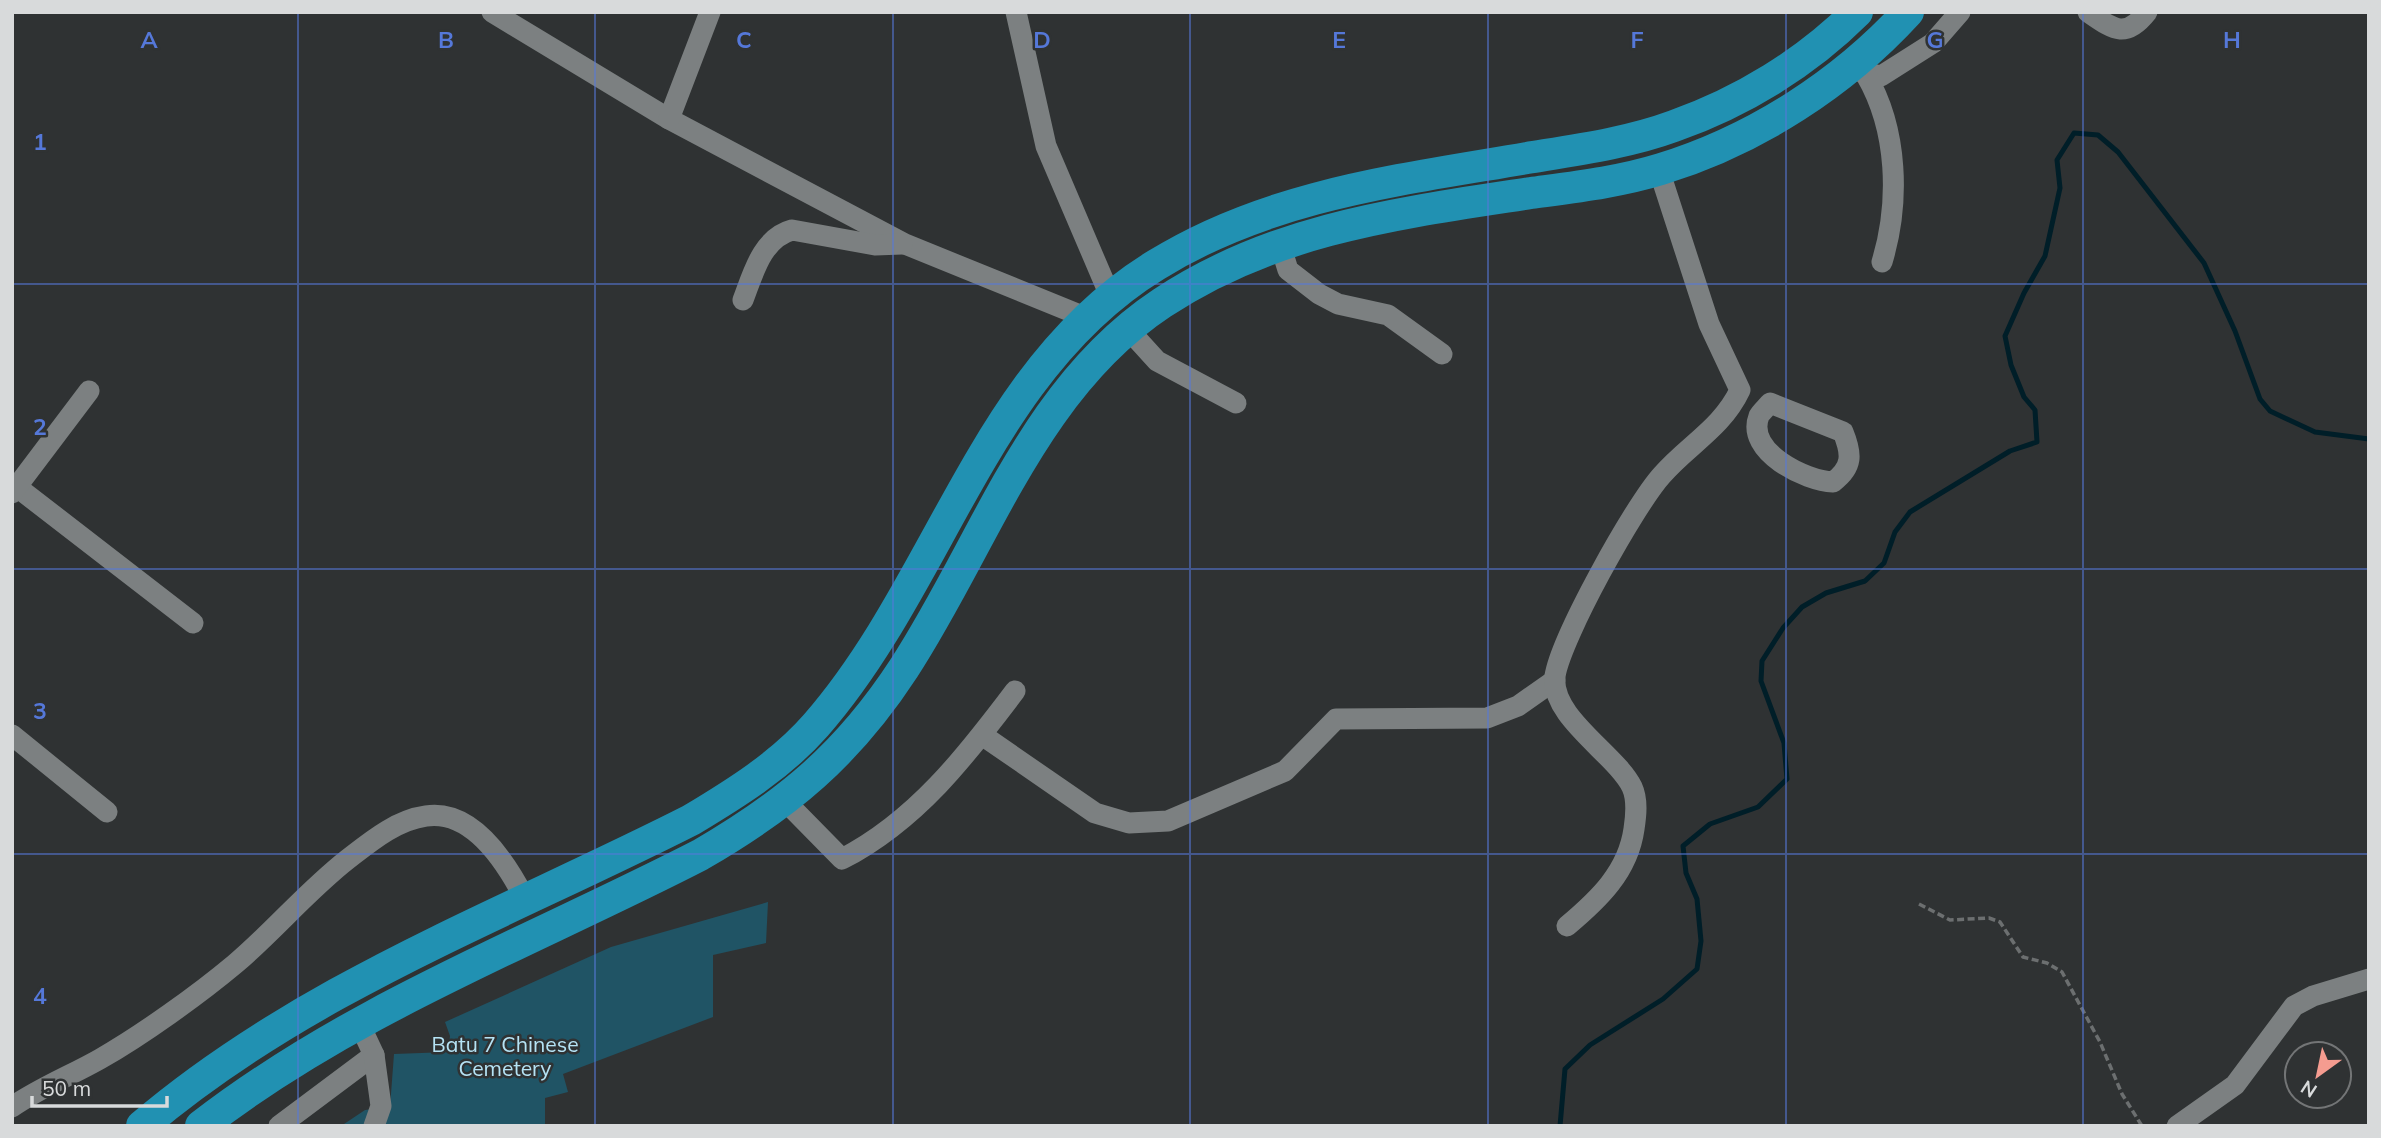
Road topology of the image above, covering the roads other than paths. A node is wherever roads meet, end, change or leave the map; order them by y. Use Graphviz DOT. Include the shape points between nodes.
graph roads {
  1 [pos="492,12"];
  2 [pos="710,12"];
  3 [pos="1016,12"];
  4 [pos="1857,12"];
  5 [pos="1908,12"];
  6 [pos="1960,12"];
  7 [pos="2088,12"];
  8 [pos="2147,12"];
  9 [pos="1858,71"];
  10 [pos="669,119"];
  11 [pos="1659,170"];
  12 [pos="905,244"];
  13 [pos="1280,244"];
  14 [pos="1882,262"];
  15 [pos="1111,298"];
  16 [pos="743,300"];
  17 [pos="1087,318"];
  18 [pos="1128,328"];
  19 [pos="1442,354"];
  20 [pos="1740,390"];
  21 [pos="89,391"];
  22 [pos="1236,403"];
  23 [pos="1770,403"];
  24 [pos="15,490"];
  25 [pos="193,623"];
  26 [pos="1555,680"];
  27 [pos="1015,691"];
  28 [pos="12,735"];
  29 [pos="982,735"];
  30 [pos="785,801"];
  31 [pos="107,812"];
  32 [pos="525,899"];
  33 [pos="1567,926"];
  34 [pos="2369,979"];
  35 [pos="358,1021"];
  36 [pos="374,1055"];
  37 [pos="12,1107"];
  38 [pos="142,1126"];
  39 [pos="201,1126"];
  40 [pos="279,1126"];
  41 [pos="374,1126"];
  42 [pos="2177,1126"];
  1 -- 10 [label="street"];
  2 -- 10 [label="street"];
  3 -- 15 [label="street" via="1046,146"];
  4 -- 15 [label="highway" via="1795,65 1674,126 1572,150 1376,184 1270,210 1209,234 1154,265"];
  5 -- 9 [label="highway"];
  6 -- 9 [label="street" via="1933,43 1907,61 1881,76"];
  7 -- 8 [label="street" via="2124,30 2133,28"];
  9 -- 11 [label="highway" via="1768,124"];
  9 -- 14 [label="street" via="1878,97 1889,145 1894,189 1890,235"];
  10 -- 12 [label="street"];
  11 -- 13 [label="highway" via="1584,187 1390,215"];
  11 -- 20 [label="street" via="1709,324"];
  12 -- 16 [label="street" via="875,244 792,230 779,234 762,255"];
  12 -- 17 [label="street"];
  13 -- 18 [label="highway" via="1218,270"];
  13 -- 19 [label="street" via="1288,270 1318,294 1338,304 1388,315"];
  15 -- 17 [label="highway"];
  17 -- 32 [label="highway" via="1032,380 1004,421 874,647 814,727 732,795 611,860"];
  18 -- 22 [label="street" via="1157,361"];
  18 -- 30 [label="highway" via="1033,439 905,666 876,707 816,776"];
  20 -- 23 [label="street"];
  20 -- 26 [label="street" via="1729,411 1662,475 1641,503 1590,597"];
  21 -- 24 [label="street"];
  23 -- 23 [label="street" via="1843,432 1851,451 1844,474 1833,482 1815,481 1781,464 1758,433 1759,417"];
  24 -- 25 [label="street"];
  26 -- 29 [label="street" via="1518,706 1487,718 1336,719 1285,771 1168,821 1129,823 1095,813"];
  26 -- 33 [label="street" via="1572,718 1633,788 1637,811 1632,842 1615,879"];
  27 -- 29 [label="street"];
  28 -- 31 [label="street"];
  29 -- 30 [label="street" via="934,791 890,830 842,859"];
  30 -- 35 [label="highway" via="700,855"];
  32 -- 37 [label="street" via="492,845 473,832 447,818 427,816 403,822 313,887 234,964 103,1058"];
  32 -- 38 [label="highway" via="306,1010"];
  34 -- 42 [label="street" via="2294,1006 2235,1085"];
  35 -- 36 [label="street"];
  35 -- 39 [label="highway" via="269,1076"];
  36 -- 40 [label="street"];
  36 -- 41 [label="street" via="381,1106"];
}
